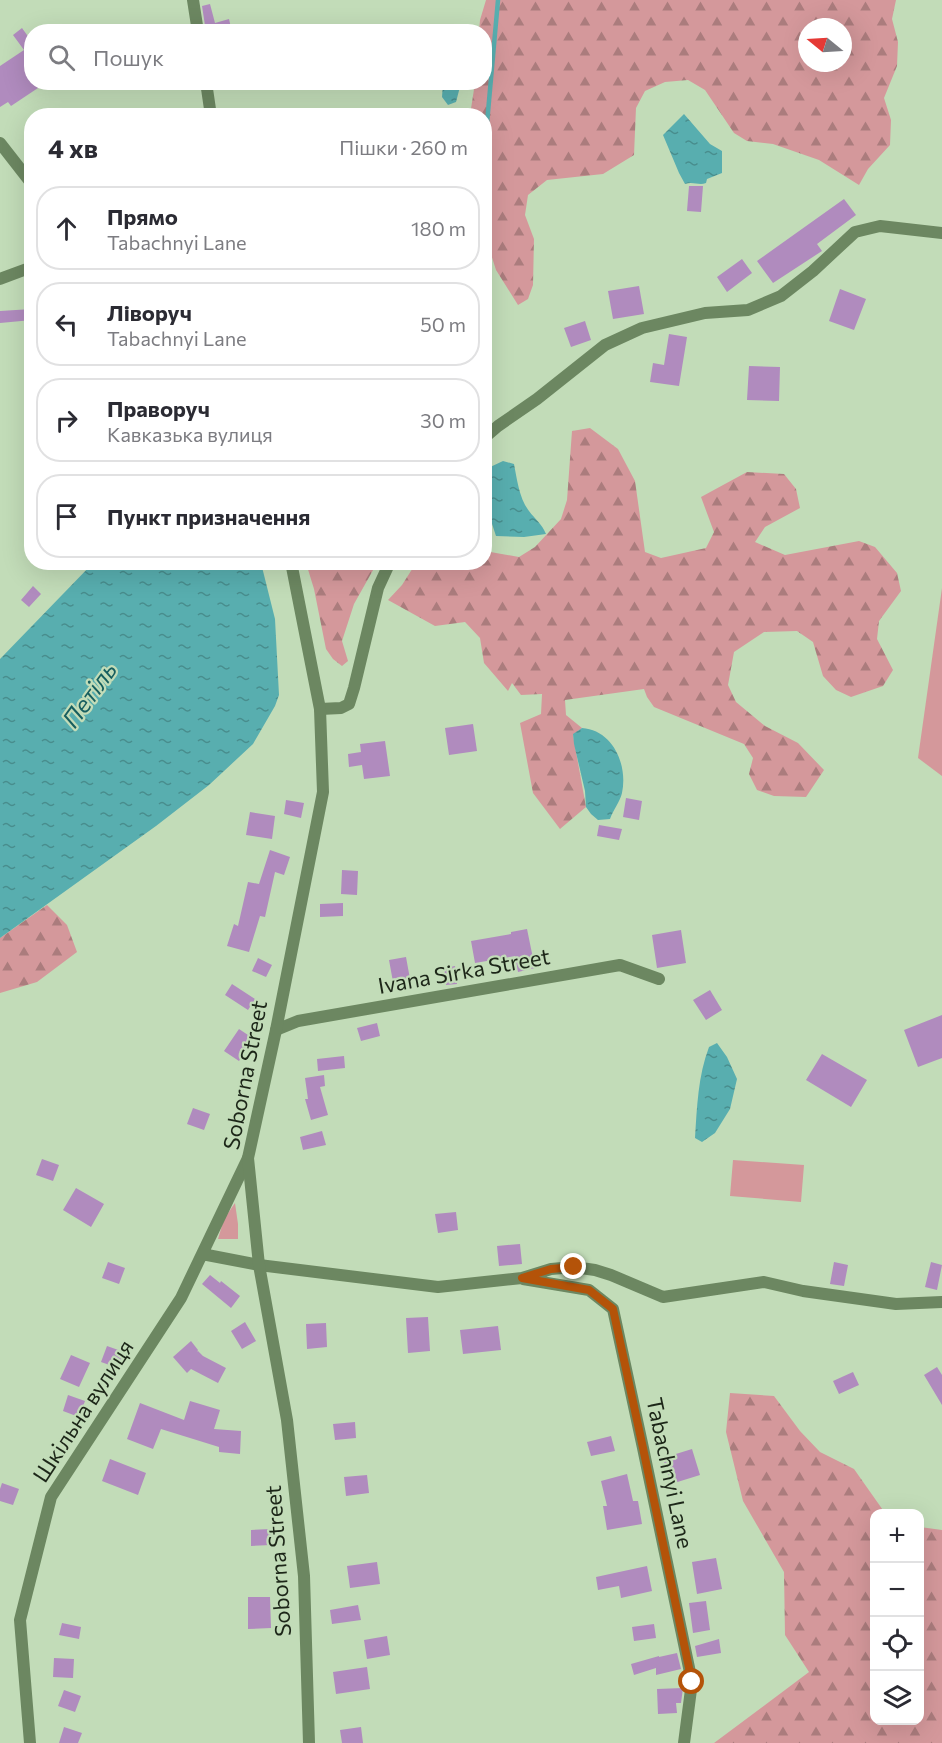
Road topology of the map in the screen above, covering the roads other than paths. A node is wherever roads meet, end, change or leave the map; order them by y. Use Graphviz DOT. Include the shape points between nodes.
graph roads {
  1 [pos="193,0"];
  2 [pos="197,24"];
  3 [pos="207,90"];
  4 [pos="210,108"];
  5 [pos="0,143"];
  6 [pos="24,174"];
  7 [pos="942,233"];
  8 [pos="24,270"];
  9 [pos="0,279"];
  10 [pos="492,431"];
  11 [pos="293,570"];
  12 [pos="386,570"];
  13 [pos="320,709"];
  14 [pos="659,979"];
  15 [pos="276,1030"];
  16 [pos="248,1158"];
  17 [pos="202,1254"];
  18 [pos="259,1265"];
  19 [pos="522,1278"];
  20 [pos="942,1302"];
  21 [pos="30,1743"];
  22 [pos="309,1743"];
  23 [pos="684,1743"];
  1 -- 2 [label="street"];
  3 -- 4 [label="street"];
  5 -- 6 [label="street"];
  7 -- 10 [label="street" via="880,226 855,232 782,296 748,310 705,313 642,328 605,345"];
  8 -- 9 [label="street"];
  11 -- 13 [label="street, Soborna Street"];
  12 -- 13 [label="street" via="378,588 349,704"];
  13 -- 15 [label="street, Soborna Street" via="323,792"];
  14 -- 15 [label="street, Ivana Sirka Street" via="620,965 298,1021"];
  15 -- 16 [label="street, Soborna Street"];
  16 -- 17 [label="street, Шкільна вулиця"];
  16 -- 18 [label="street, Soborna Street"];
  17 -- 18 [label="street"];
  17 -- 21 [label="street, Шкільна вулиця" via="181,1298 51,1497 20,1620"];
  18 -- 19 [label="street" via="438,1287"];
  18 -- 22 [label="street, Soborna Street" via="287,1420 304,1576"];
  19 -- 20 [label="street" via="574,1267 611,1275 663,1296 764,1282 896,1304"];
  19 -- 23 [label="street, Tabachnyi Lane" via="589,1290 613,1309 692,1682"];
}
